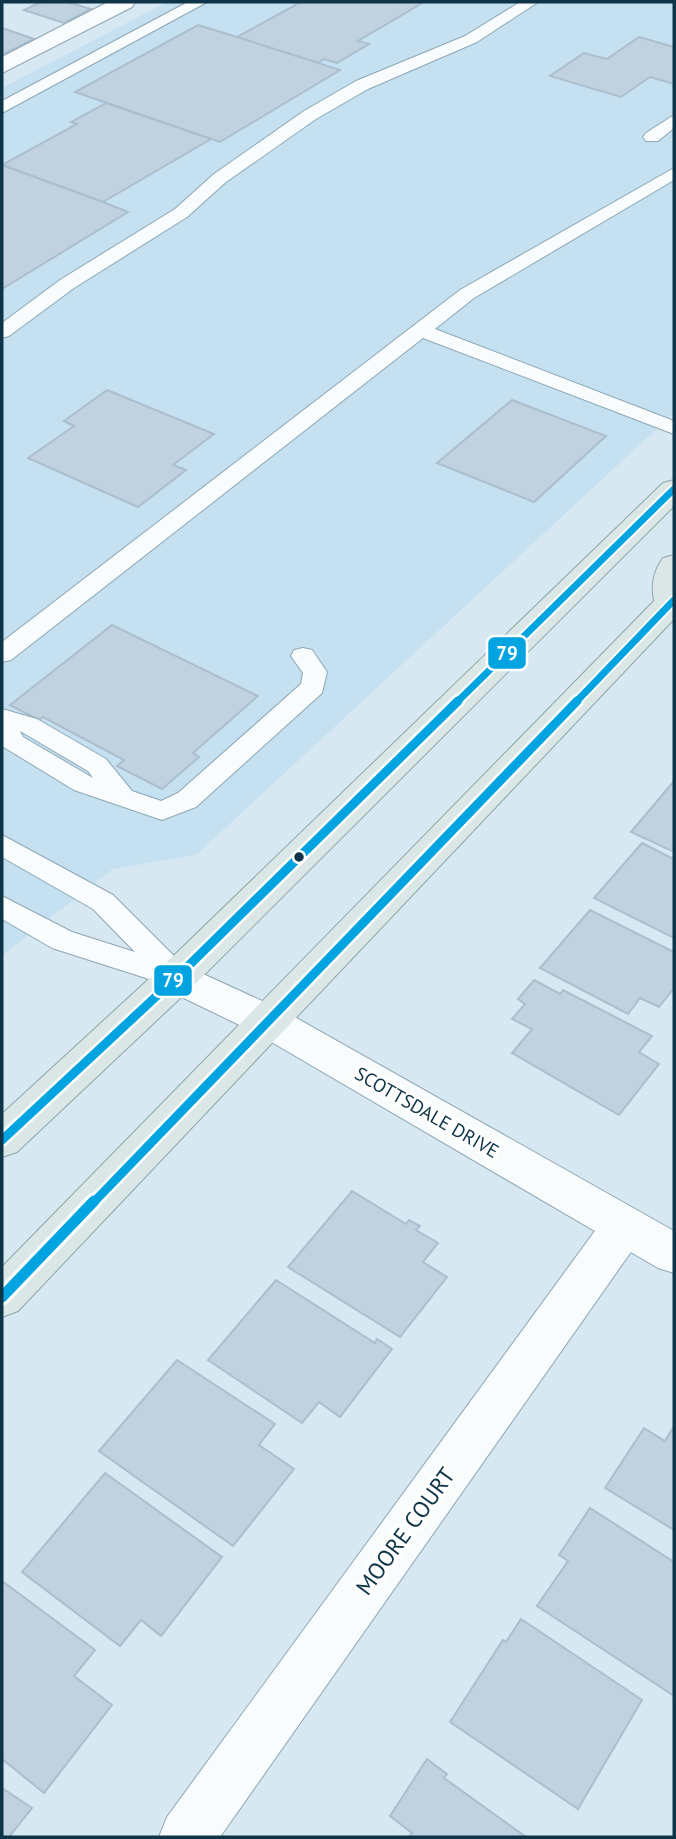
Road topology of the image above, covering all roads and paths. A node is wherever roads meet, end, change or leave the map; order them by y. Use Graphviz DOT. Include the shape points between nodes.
graph roads {
  1 [pos="124,2"];
  2 [pos="198,2"];
  3 [pos="530,2"];
  4 [pos="2,66"];
  5 [pos="2,108"];
  6 [pos="674,120"];
  7 [pos="652,137"];
  8 [pos="674,173"];
  9 [pos="420,330"];
  10 [pos="2,331"];
  11 [pos="674,428"];
  12 [pos="674,489"];
  13 [pos="674,565"];
  14 [pos="673,602"];
  15 [pos="2,653"];
  16 [pos="303,656"];
  17 [pos="2,719"];
  18 [pos="2,845"];
  19 [pos="2,906"];
  20 [pos="177,976"];
  21 [pos="270,1022"];
  22 [pos="2,1140"];
  23 [pos="624,1226"];
  24 [pos="674,1254"];
  25 [pos="2,1297"];
  26 [pos="187,1837"];
  1 -- 4 [label="street"];
  2 -- 5 [label="lane"];
  3 -- 10 [label="lane" via="471,39 362,85 310,115 220,178 181,213"];
  6 -- 7 [label="lane"];
  8 -- 9 [label="lane" via="467,294"];
  9 -- 11 [label="lane"];
  9 -- 15 [label="lane"];
  12 -- 20 [label="main road"];
  13 -- 14 [label="main road" via="667,586"];
  14 -- 21 [label="main road"];
  16 -- 17 [label="lane" via="315,672 313,687 187,800 162,811 83,784 13,743"];
  18 -- 20 [label="lane" via="103,902"];
  19 -- 20 [label="lane" via="62,940"];
  20 -- 21 [label="street, SCOTTSDALE DRIVE"];
  20 -- 22 [label="main road"];
  21 -- 23 [label="street, SCOTTSDALE DRIVE"];
  21 -- 25 [label="main road"];
  23 -- 24 [label="street, SCOTTSDALE DRIVE"];
  23 -- 26 [label="street, MOORE COURT"];
}
